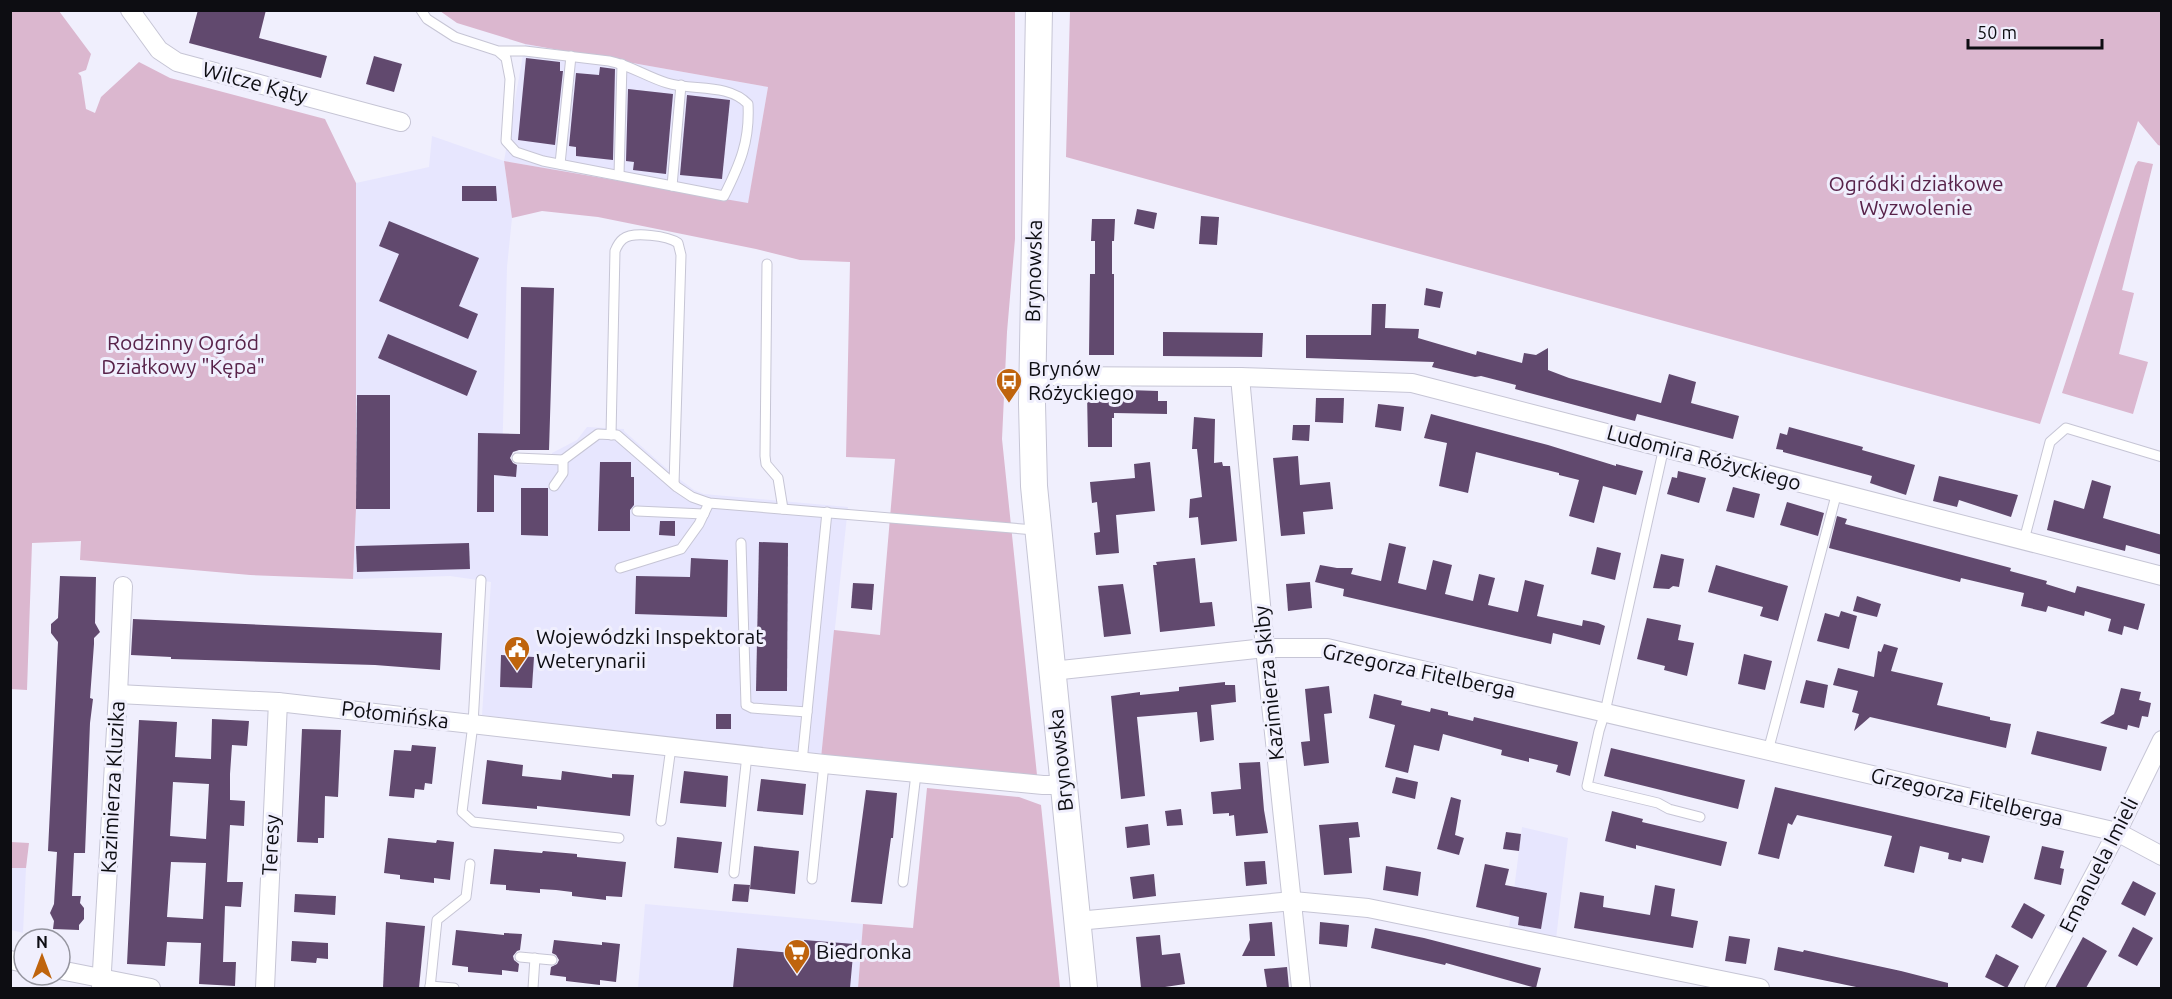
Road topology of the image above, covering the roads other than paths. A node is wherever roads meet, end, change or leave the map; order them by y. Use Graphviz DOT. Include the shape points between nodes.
graph roads {
  1 [pos="130,10"];
  2 [pos="421,10"];
  3 [pos="1039,10"];
  4 [pos="498,51"];
  5 [pos="571,56"];
  6 [pos="622,64"];
  7 [pos="681,85"];
  8 [pos="401,122"];
  9 [pos="560,164"];
  10 [pos="619,176"];
  11 [pos="672,186"];
  12 [pos="767,264"];
  13 [pos="1032,376"];
  14 [pos="1240,377"];
  15 [pos="611,435"];
  16 [pos="1664,447"];
  17 [pos="2162,457"];
  18 [pos="517,458"];
  19 [pos="563,460"];
  20 [pos="674,484"];
  21 [pos="554,486"];
  22 [pos="1837,492"];
  23 [pos="709,503"];
  24 [pos="783,508"];
  25 [pos="637,512"];
  26 [pos="827,512"];
  27 [pos="704,514"];
  28 [pos="1038,531"];
  29 [pos="2024,540"];
  30 [pos="741,543"];
  31 [pos="620,568"];
  32 [pos="2162,576"];
  33 [pos="481,580"];
  34 [pos="123,586"];
  35 [pos="1265,648"];
  36 [pos="1052,670"];
  37 [pos="118,694"];
  38 [pos="278,702"];
  39 [pos="807,712"];
  40 [pos="1605,712"];
  41 [pos="473,724"];
  42 [pos="2162,740"];
  43 [pos="671,747"];
  44 [pos="1768,751"];
  45 [pos="747,755"];
  46 [pos="802,762"];
  47 [pos="824,764"];
  48 [pos="916,774"];
  49 [pos="1064,784"];
  50 [pos="1700,817"];
  51 [pos="661,821"];
  52 [pos="2117,832"];
  53 [pos="619,838"];
  54 [pos="2162,856"];
  55 [pos="470,864"];
  56 [pos="734,873"];
  57 [pos="812,879"];
  58 [pos="903,882"];
  59 [pos="1293,901"];
  60 [pos="1077,921"];
  61 [pos="520,957"];
  62 [pos="536,958"];
  63 [pos="552,960"];
  64 [pos="72,974"];
  65 [pos="101,983"];
  66 [pos="430,987"];
  67 [pos="151,988"];
  68 [pos="265,988"];
  69 [pos="454,988"];
  70 [pos="533,988"];
  71 [pos="1084,988"];
  72 [pos="1301,988"];
  73 [pos="1760,988"];
  74 [pos="2034,988"];
  1 -- 8 [label="street, Wilcze Kąty" via="159,50 177,62"];
  2 -- 4 [label="lane" via="427,19 455,37"];
  3 -- 13 [label="main road, Brynowska"];
  4 -- 5 [label="lane"];
  4 -- 9 [label="lane" via="506,58 510,79 506,141 516,152"];
  5 -- 6 [label="lane"];
  5 -- 9 [label="lane"];
  6 -- 7 [label="lane"];
  6 -- 10 [label="lane"];
  7 -- 11 [label="lane"];
  7 -- 11 [label="lane" via="740,96 748,104 747,141 724,196"];
  9 -- 10 [label="lane"];
  10 -- 11 [label="lane"];
  12 -- 24 [label="lane" via="765,456 766,464 778,478"];
  13 -- 14 [label="street, Ludomira Różyckiego"];
  13 -- 28 [label="main road, Brynowska"];
  14 -- 16 [label="street, Ludomira Różyckiego" via="1412,383"];
  14 -- 35 [label="street, Kazimierza Skiby"];
  15 -- 19 [label="lane" via="598,434"];
  15 -- 20 [label="lane" via="617,435"];
  15 -- 20 [label="lane" via="615,251 621,240 633,235 668,238 681,248"];
  16 -- 22 [label="street, Ludomira Różyckiego"];
  16 -- 40 [label="lane"];
  17 -- 29 [label="lane" via="2066,428 2050,442"];
  18 -- 19 [label="lane"];
  19 -- 21 [label="lane" via="563,473"];
  20 -- 23 [label="lane"];
  22 -- 29 [label="street, Ludomira Różyckiego"];
  22 -- 44 [label="lane"];
  23 -- 24 [label="lane"];
  23 -- 27 [label="lane"];
  24 -- 26 [label="lane"];
  25 -- 27 [label="lane"];
  26 -- 28 [label="lane"];
  26 -- 39 [label="lane"];
  27 -- 31 [label="lane" via="681,549"];
  28 -- 36 [label="main road, Brynowska"];
  29 -- 32 [label="street, Ludomira Różyckiego"];
  30 -- 39 [label="lane" via="746,705"];
  33 -- 41 [label="lane"];
  34 -- 37 [label="street, Kazimierza Kluzika"];
  35 -- 36 [label="street, Grzegorza Fitelberga"];
  35 -- 40 [label="street, Grzegorza Fitelberga" via="1327,648"];
  35 -- 59 [label="street, Kazimierza Skiby"];
  36 -- 49 [label="main road, Brynowska"];
  37 -- 38 [label="street, Połomińska"];
  37 -- 65 [label="street, Kazimierza Kluzika"];
  38 -- 41 [label="street, Połomińska"];
  38 -- 68 [label="street, Teresy"];
  39 -- 46 [label="lane"];
  40 -- 44 [label="street, Grzegorza Fitelberga"];
  40 -- 50 [label="lane" via="1587,786"];
  41 -- 43 [label="street, Połomińska"];
  41 -- 53 [label="lane" via="462,812 473,822"];
  42 -- 52 [label="street, Emanuela Imieli"];
  43 -- 45 [label="street, Połomińska"];
  43 -- 51 [label="lane"];
  44 -- 52 [label="street, Grzegorza Fitelberga"];
  45 -- 46 [label="street, Połomińska"];
  45 -- 56 [label="lane"];
  46 -- 47 [label="street, Połomińska"];
  47 -- 48 [label="street, Połomińska"];
  47 -- 57 [label="lane"];
  48 -- 49 [label="street, Połomińska"];
  48 -- 58 [label="lane"];
  49 -- 60 [label="main road, Brynowska"];
  52 -- 54 [label="street, Grzegorza Fitelberga"];
  52 -- 74 [label="street, Emanuela Imieli"];
  55 -- 66 [label="lane" via="466,897 437,920"];
  59 -- 60 [label="street"];
  59 -- 72 [label="street, Kazimierza Skiby"];
  59 -- 73 [label="street" via="1368,908"];
  60 -- 71 [label="main road, Brynowska"];
  61 -- 62 [label="lane"];
  62 -- 63 [label="lane"];
  62 -- 70 [label="lane"];
  64 -- 65 [label="street"];
  65 -- 67 [label="street"];
  66 -- 69 [label="lane"];
}
